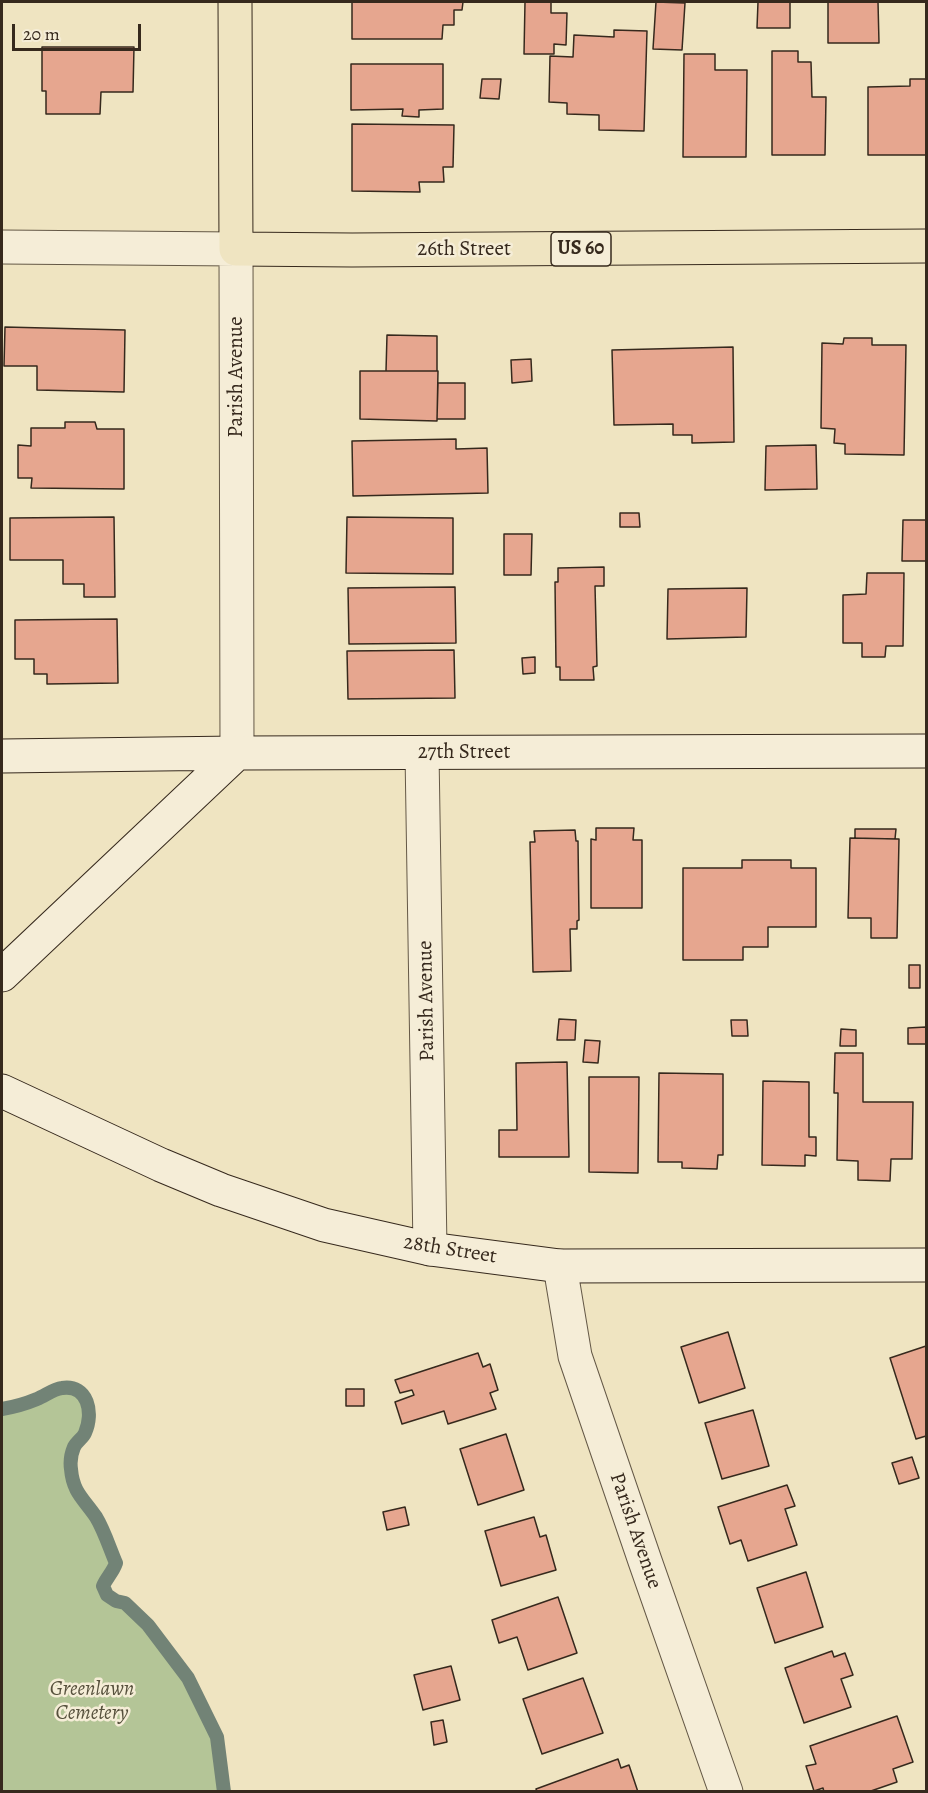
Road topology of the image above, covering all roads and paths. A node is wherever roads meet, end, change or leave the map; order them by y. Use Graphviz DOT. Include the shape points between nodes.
graph roads {
  1 [pos="235,2"];
  2 [pos="927,246"];
  3 [pos="2,247"];
  4 [pos="236,249"];
  5 [pos="927,751"];
  6 [pos="237,753"];
  7 [pos="422,753"];
  8 [pos="2,756"];
  9 [pos="2,975"];
  10 [pos="2,1091"];
  11 [pos="430,1249"];
  12 [pos="927,1265"];
  13 [pos="560,1266"];
  14 [pos="726,1791"];
  1 -- 4 [label="main road, Parish Avenue"];
  2 -- 4 [label="main road, 26th Street / US 60"];
  3 -- 4 [label="main road, 26th Street"];
  4 -- 6 [label="main road, Parish Avenue"];
  5 -- 7 [label="main road, 27th Street"];
  6 -- 7 [label="main road, 27th Street"];
  6 -- 8 [label="main road, 27th Street"];
  6 -- 9 [label="main road"];
  7 -- 11 [label="main road, Parish Avenue"];
  10 -- 11 [label="main road, 28th Street" via="221,1190 324,1225"];
  11 -- 13 [label="main road, 28th Street"];
  12 -- 13 [label="main road, 28th Street"];
  13 -- 14 [label="main road, Parish Avenue" via="575,1356"];
}
